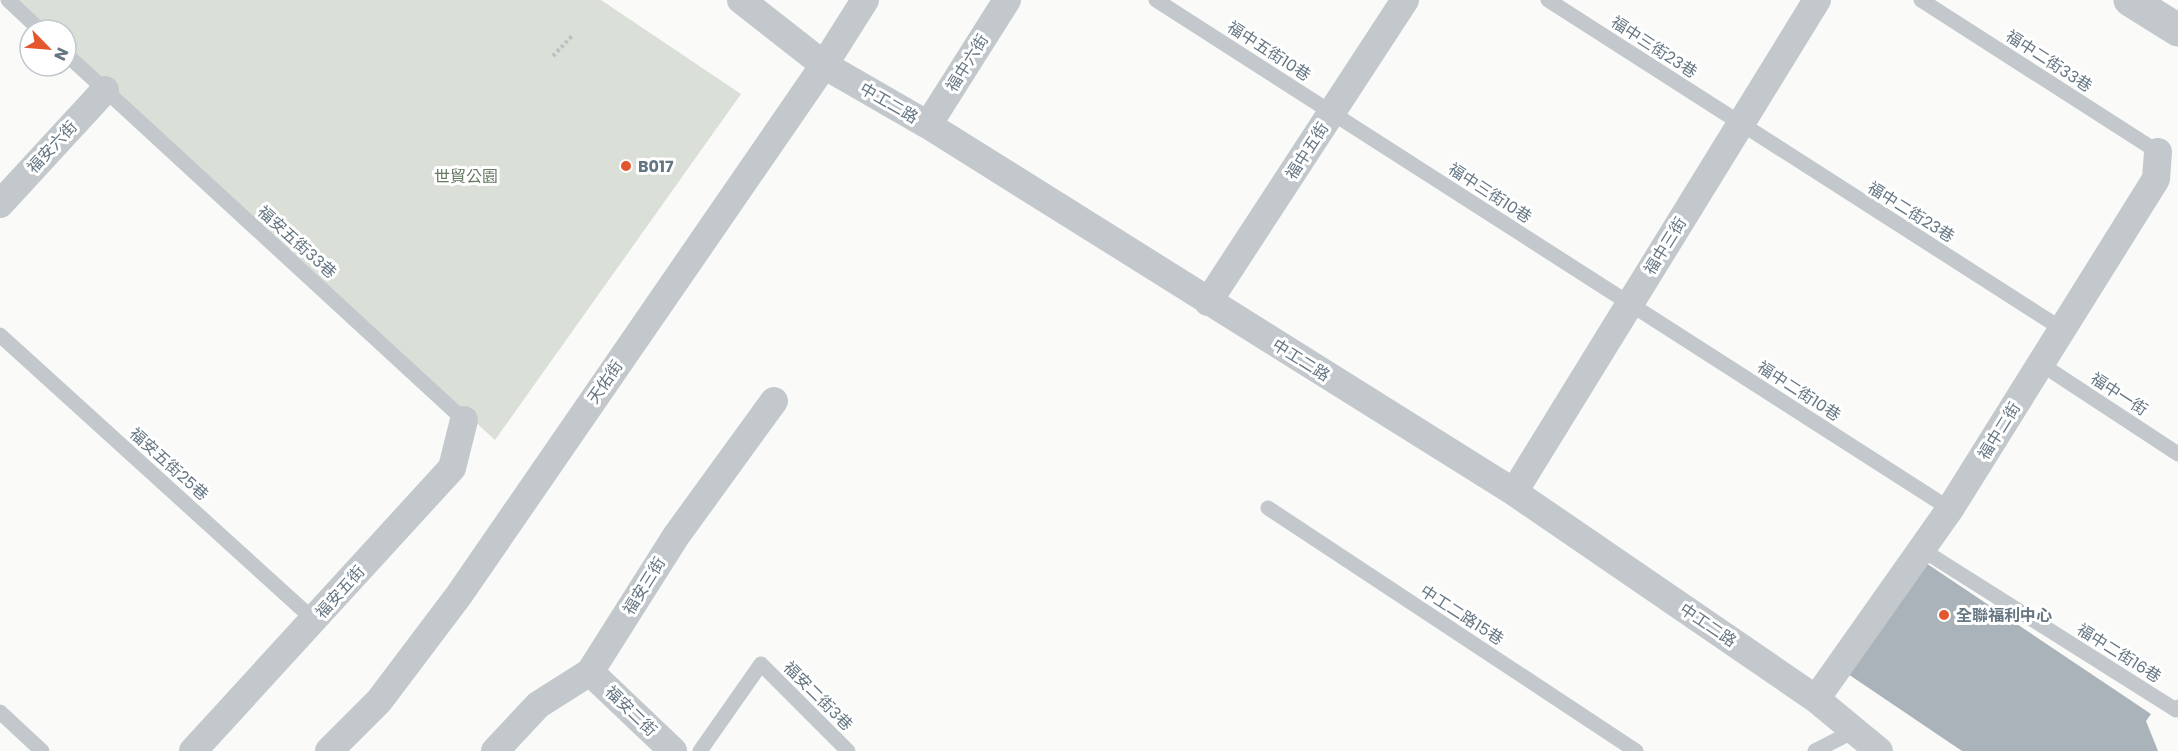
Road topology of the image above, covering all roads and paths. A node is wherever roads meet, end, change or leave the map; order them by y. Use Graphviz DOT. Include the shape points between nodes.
graph roads {
  1 [pos="8,0"];
  2 [pos="741,0"];
  3 [pos="866,0"];
  4 [pos="1007,0"];
  5 [pos="1156,0"];
  6 [pos="1405,0"];
  7 [pos="1548,0"];
  8 [pos="1817,0"];
  9 [pos="1921,0"];
  10 [pos="2130,0"];
  11 [pos="27,18"];
  12 [pos="2178,30"];
  13 [pos="572,36"];
  14 [pos="553,56"];
  15 [pos="78,65"];
  16 [pos="824,65"];
  17 [pos="105,90"];
  18 [pos="1331,113"];
  19 [pos="928,125"];
  20 [pos="1740,125"];
  21 [pos="2158,152"];
  22 [pos="0,204"];
  23 [pos="1208,302"];
  24 [pos="1630,303"];
  25 [pos="2062,329"];
  26 [pos="0,335"];
  27 [pos="2041,364"];
  28 [pos="774,401"];
  29 [pos="464,420"];
  30 [pos="2178,454"];
  31 [pos="1514,492"];
  32 [pos="1268,508"];
  33 [pos="1950,509"];
  34 [pos="1921,549"];
  35 [pos="314,620"];
  36 [pos="590,672"];
  37 [pos="1816,699"];
  38 [pos="2177,708"];
  39 [pos="0,712"];
  40 [pos="1854,731"];
  41 [pos="42,751"];
  42 [pos="193,751"];
  43 [pos="329,751"];
  44 [pos="495,751"];
  45 [pos="673,751"];
  46 [pos="700,751"];
  47 [pos="848,751"];
  48 [pos="1636,751"];
  49 [pos="1815,751"];
  50 [pos="1879,751"];
  1 -- 11 [label="lane"];
  2 -- 16 [label="street, 中工二路"];
  3 -- 16 [label="street, 天佑街"];
  4 -- 19 [label="street, 福中六街"];
  5 -- 18 [label="lane, 福中五街10巷"];
  6 -- 18 [label="street, 福中五街"];
  7 -- 20 [label="lane, 福中三街23巷"];
  8 -- 20 [label="street, 福中三街"];
  9 -- 21 [label="lane, 福中二街33巷"];
  10 -- 12 [label="street"];
  13 -- 14 [label="path"];
  15 -- 17 [label="lane, 福安五街33巷"];
  16 -- 19 [label="street, 中工二路"];
  16 -- 43 [label="street, 天佑街" via="459,595 379,700"];
  17 -- 22 [label="street, 福安六街"];
  17 -- 29 [label="lane, 福安五街33巷"];
  18 -- 23 [label="street, 福中五街"];
  18 -- 24 [label="lane, 福中三街10巷"];
  19 -- 23 [label="street, 中工二路"];
  20 -- 24 [label="street, 福中三街"];
  20 -- 25 [label="lane, 福中二街23巷"];
  21 -- 25 [label="street, 福中二街" via="2156,179"];
  23 -- 31 [label="street, 中工二路"];
  24 -- 31 [label="street, 福中三街"];
  24 -- 33 [label="lane, 福中二街10巷"];
  25 -- 27 [label="street, 福中二街"];
  26 -- 35 [label="lane, 福安五街25巷"];
  27 -- 30 [label="lane, 福中一街"];
  27 -- 33 [label="street, 福中二街"];
  28 -- 36 [label="street, 福安三街" via="676,536"];
  29 -- 35 [label="street, 福安五街" via="452,468"];
  31 -- 37 [label="street, 中工二路"];
  32 -- 48 [label="lane, 中工二路15巷"];
  33 -- 34 [label="street, 福中二街"];
  34 -- 37 [label="street, 福中二街"];
  34 -- 38 [label="lane, 福中二街16巷"];
  35 -- 42 [label="street, 福安五街"];
  36 -- 44 [label="street, 福安三街" via="538,705"];
  36 -- 45 [label="street, 福安二街"];
  37 -- 40 [label="street, 中工二路"];
  39 -- 41 [label="lane"];
  40 -- 49 [label="lane"];
  40 -- 50 [label="street, 中工二路"];
  46 -- 47 [label="lane, 福安二街3巷" via="761,664"];
}
